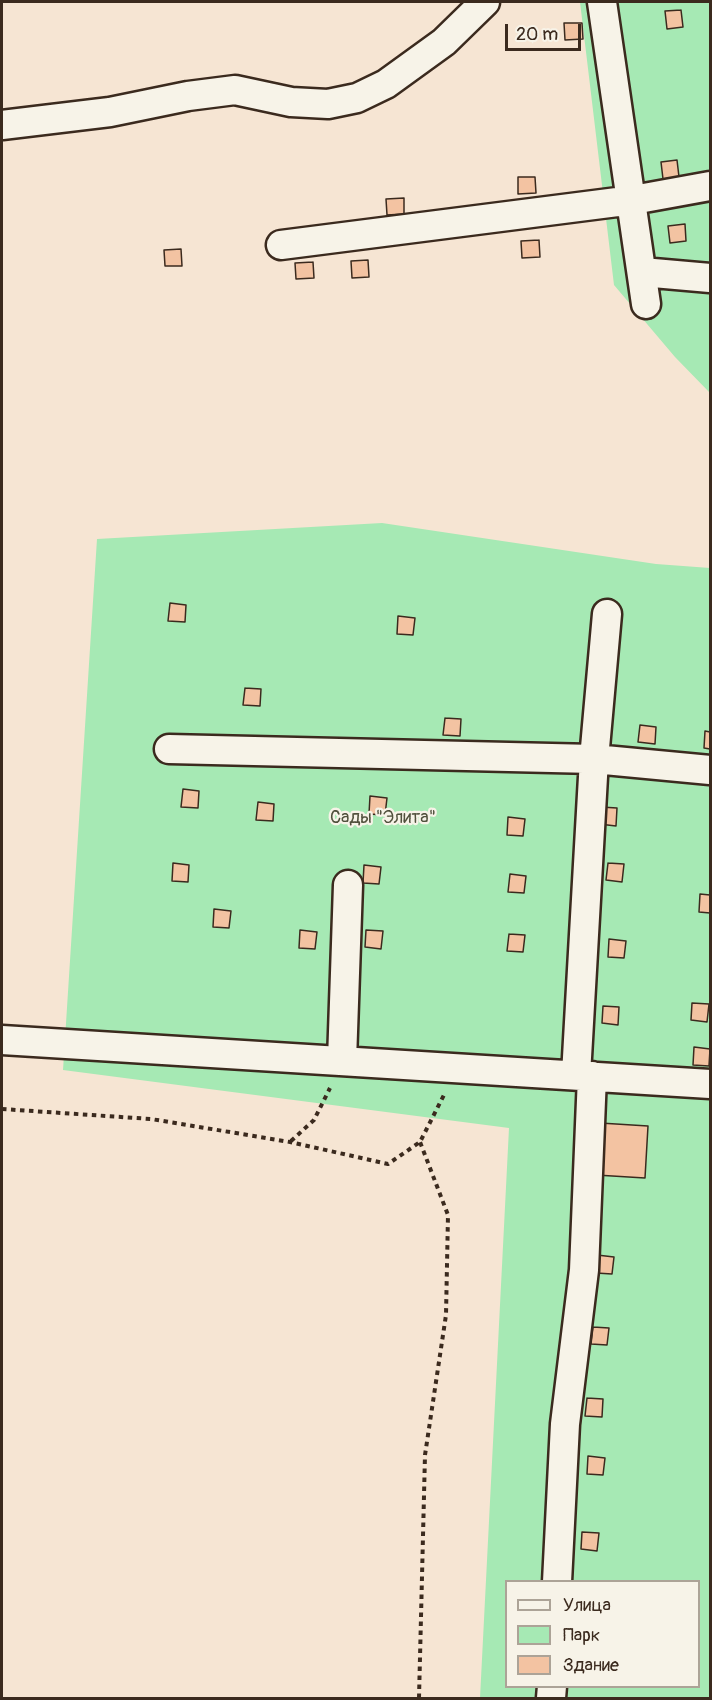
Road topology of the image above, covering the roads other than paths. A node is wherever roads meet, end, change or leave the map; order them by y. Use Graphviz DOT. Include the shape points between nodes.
graph roads {
  1 [pos="485,2"];
  2 [pos="602,2"];
  3 [pos="2,125"];
  4 [pos="711,186"];
  5 [pos="633,200"];
  6 [pos="281,245"];
  7 [pos="642,272"];
  8 [pos="711,278"];
  9 [pos="646,304"];
  10 [pos="607,614"];
  11 [pos="169,749"];
  12 [pos="594,759"];
  13 [pos="711,770"];
  14 [pos="348,885"];
  15 [pos="2,1040"];
  16 [pos="342,1061"];
  17 [pos="584,1076"];
  18 [pos="711,1084"];
  19 [pos="557,1580"];
  1 -- 3 [label="street" via="444,42 386,84 357,98 319,104 235,90 110,112"];
  2 -- 5 [label="street"];
  4 -- 5 [label="street"];
  5 -- 6 [label="street"];
  5 -- 7 [label="street"];
  7 -- 8 [label="street"];
  7 -- 9 [label="street"];
  10 -- 12 [label="street"];
  11 -- 12 [label="street"];
  12 -- 13 [label="street"];
  12 -- 17 [label="street"];
  14 -- 16 [label="street"];
  15 -- 16 [label="street"];
  16 -- 17 [label="street"];
  17 -- 18 [label="street"];
  17 -- 19 [label="street" via="584,1270 565,1424"];
}
